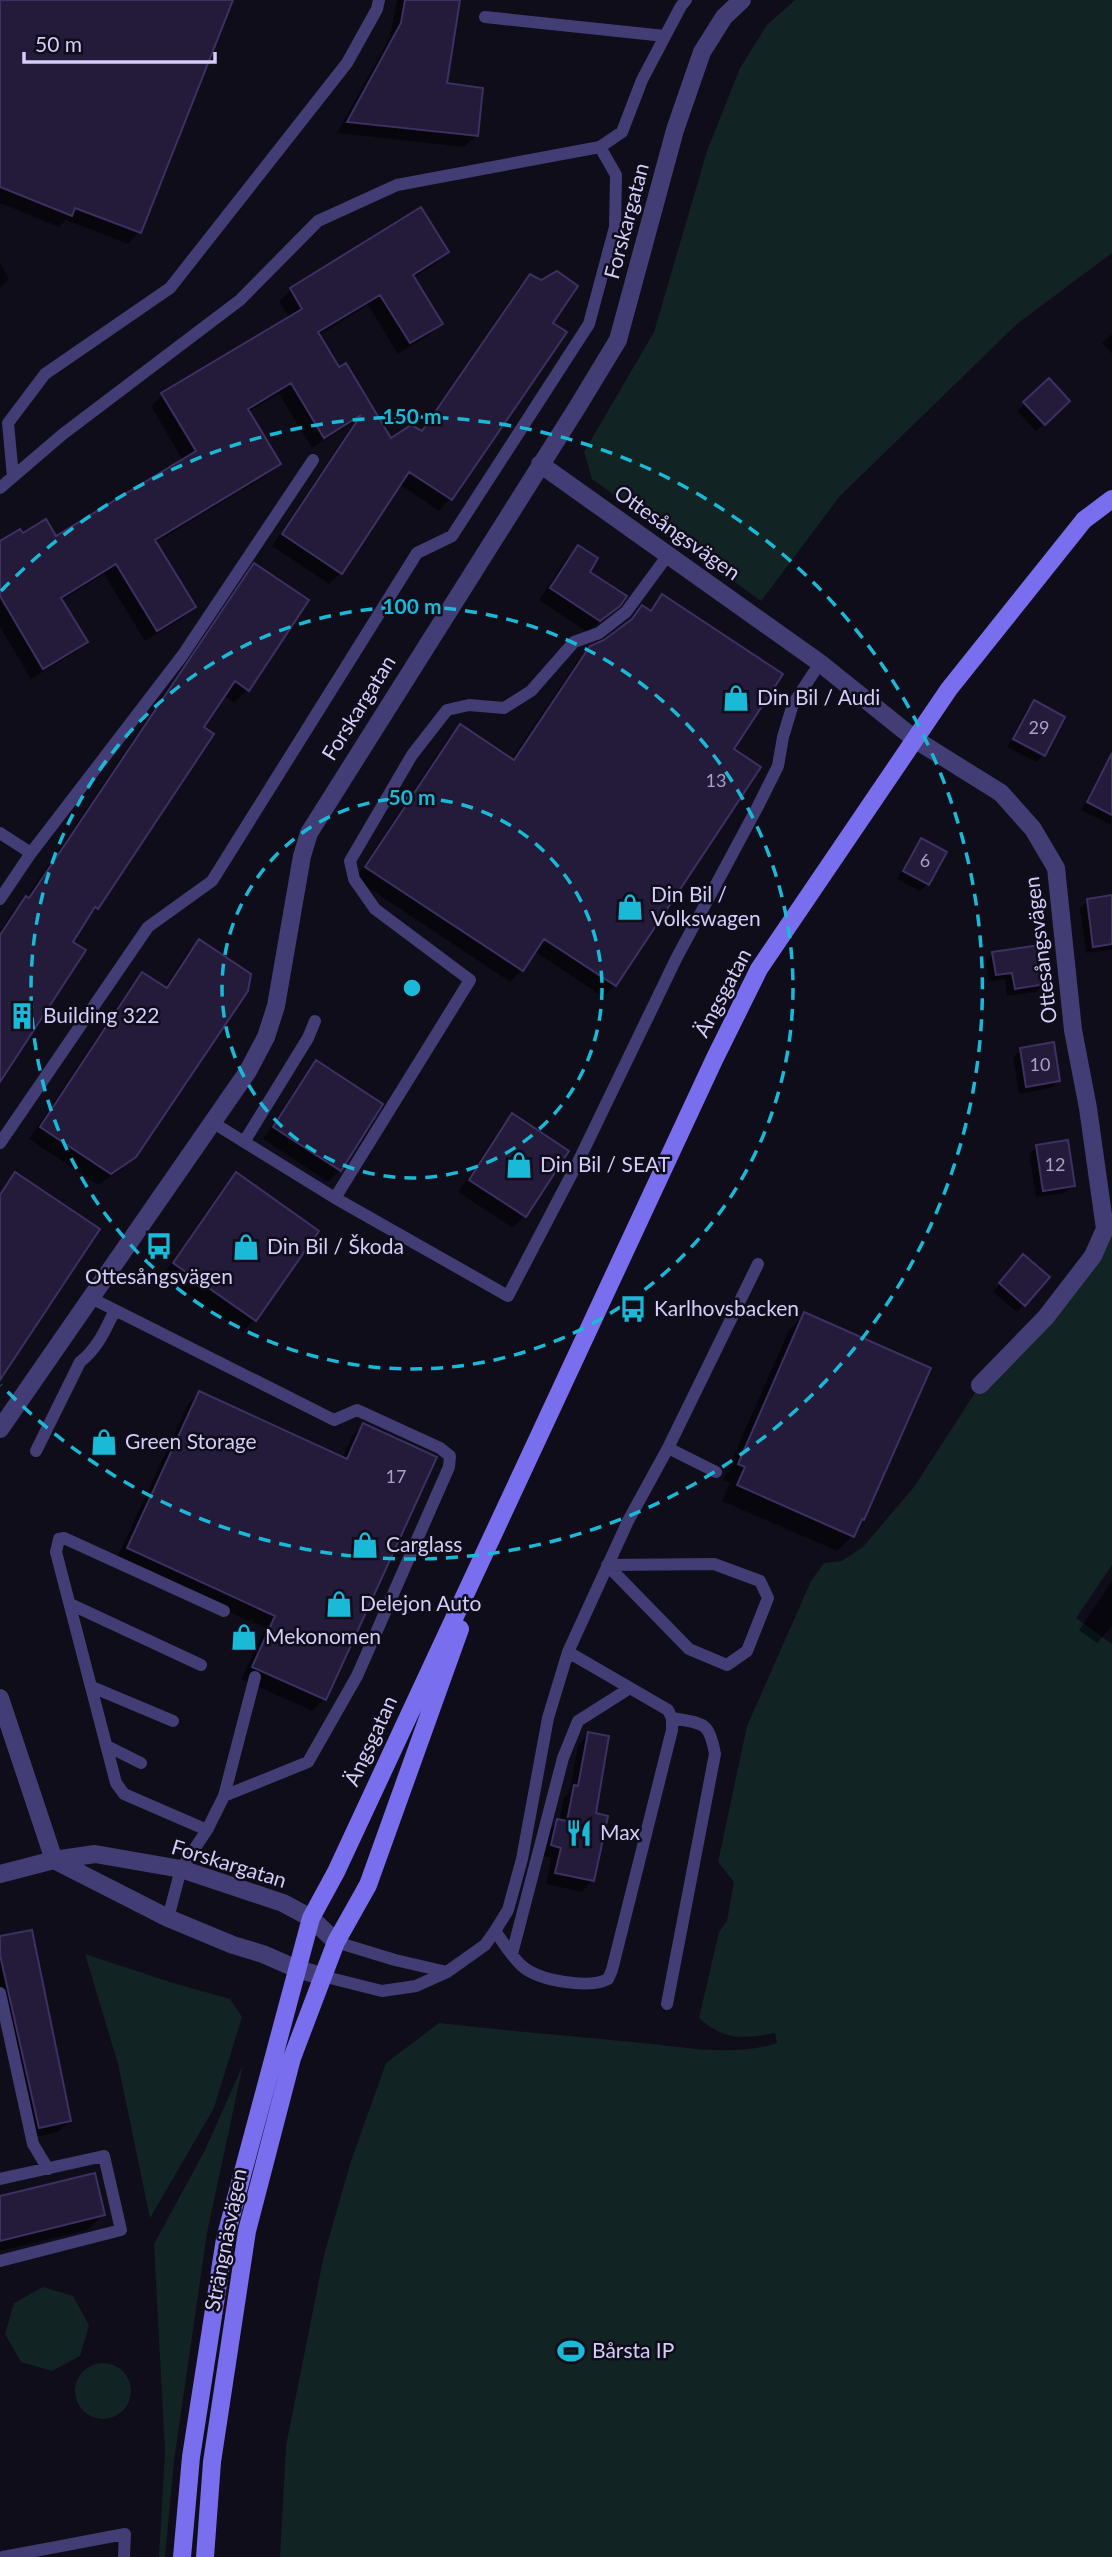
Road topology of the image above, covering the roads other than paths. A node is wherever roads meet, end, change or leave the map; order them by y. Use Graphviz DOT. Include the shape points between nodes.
graph roads {
  1 [pos="379,0"];
  2 [pos="686,0"];
  3 [pos="742,0"];
  4 [pos="485,17"];
  5 [pos="665,36"];
  6 [pos="600,147"];
  7 [pos="313,460"];
  8 [pos="540,464"];
  9 [pos="13,477"];
  10 [pos="0,488"];
  11 [pos="1112,499"];
  12 [pos="668,555"];
  13 [pos="820,663"];
  14 [pos="916,740"];
  15 [pos="0,833"];
  16 [pos="31,853"];
  17 [pos="0,899"];
  18 [pos="315,1021"];
  19 [pos="212,1122"];
  20 [pos="244,1142"];
  21 [pos="0,1143"];
  22 [pos="335,1198"];
  23 [pos="758,1264"];
  24 [pos="91,1298"];
  25 [pos="116,1310"];
  26 [pos="980,1385"];
  27 [pos="0,1429"];
  28 [pos="668,1448"];
  29 [pos="36,1451"];
  30 [pos="716,1472"];
  31 [pos="494,1535"];
  32 [pos="607,1565"];
  33 [pos="70,1604"];
  34 [pos="224,1611"];
  35 [pos="568,1652"];
  36 [pos="201,1665"];
  37 [pos="255,1677"];
  38 [pos="92,1687"];
  39 [pos="630,1688"];
  40 [pos="0,1698"];
  41 [pos="672,1718"];
  42 [pos="173,1721"];
  43 [pos="107,1746"];
  44 [pos="141,1763"];
  45 [pos="223,1796"];
  46 [pos="207,1830"];
  47 [pos="54,1860"];
  48 [pos="181,1869"];
  49 [pos="0,1874"];
  50 [pos="168,1918"];
  51 [pos="310,1918"];
  52 [pos="495,1931"];
  53 [pos="336,1942"];
  54 [pos="512,1954"];
  55 [pos="297,1969"];
  56 [pos="447,1972"];
  57 [pos="322,1976"];
  58 [pos="0,1993"];
  59 [pos="667,2004"];
  60 [pos="48,2169"];
  61 [pos="0,2179"];
  62 [pos="0,2262"];
  63 [pos="3,2557"];
  64 [pos="124,2557"];
  65 [pos="183,2557"];
  66 [pos="205,2557"];
  1 -- 9 [label="lane" via="347,63 170,288 45,374 8,423"];
  2 -- 5 [label="lane"];
  3 -- 8 [label="street, Forskargatan" via="724,17 702,52 675,130 618,340"];
  4 -- 5 [label="lane"];
  5 -- 6 [label="lane" via="622,132"];
  6 -- 9 [label="lane" via="397,186 318,221 240,300"];
  6 -- 21 [label="lane" via="616,175 615,227 589,324 452,537 416,552 212,881 148,927"];
  7 -- 16 [label="lane" via="182,656"];
  8 -- 12 [label="street, Ottesångsvägen"];
  8 -- 19 [label="street, Forskargatan" via="309,833 266,1037"];
  9 -- 10 [label="lane"];
  11 -- 14 [label="main road, Ängsgatan" via="1084,520 950,689"];
  12 -- 13 [label="street, Ottesångsvägen"];
  12 -- 22 [label="lane" via="626,612 599,633 574,642 531,691 504,708 469,705 447,710 412,755 350,861 354,879 375,909 470,980"];
  13 -- 14 [label="street, Ottesångsvägen"];
  13 -- 22 [label="lane" via="793,704 778,766 508,1296"];
  14 -- 26 [label="street, Ottesångsvägen" via="1000,793 1033,830 1056,868 1073,1030 1105,1229 1093,1256 1046,1317"];
  14 -- 31 [label="main road, Ängsgatan" via="760,968"];
  15 -- 16 [label="lane"];
  16 -- 17 [label="lane"];
  18 -- 20 [label="lane"];
  19 -- 20 [label="lane"];
  19 -- 24 [label="street, Forskargatan"];
  20 -- 22 [label="lane"];
  23 -- 28 [label="lane"];
  24 -- 25 [label="lane"];
  24 -- 27 [label="street, Forskargatan"];
  25 -- 29 [label="lane" via="99,1343 80,1362"];
  25 -- 45 [label="lane" via="334,1420 357,1410 440,1448 450,1457 419,1539 362,1663 308,1762"];
  28 -- 30 [label="lane"];
  28 -- 32 [label="lane"];
  31 -- 51 [label="main road, Ängsgatan" via="336,1872"];
  31 -- 53 [label="main road, Ängsgatan" via="368,1885"];
  32 -- 32 [label="lane" via="689,1649 727,1665 747,1651 768,1598 760,1581 714,1564"];
  32 -- 35 [label="lane"];
  33 -- 34 [label="lane" via="56,1552 59,1539 64,1538"];
  33 -- 36 [label="lane"];
  33 -- 38 [label="lane"];
  35 -- 39 [label="lane"];
  35 -- 52 [label="lane" via="548,1718 522,1859 508,1910"];
  37 -- 45 [label="lane"];
  38 -- 42 [label="lane"];
  38 -- 43 [label="lane"];
  39 -- 41 [label="lane" via="668,1710"];
  39 -- 54 [label="lane" via="578,1721"];
  40 -- 47 [label="street"];
  41 -- 54 [label="lane" via="608,1979 588,1985 545,1977 524,1968"];
  41 -- 59 [label="lane" via="702,1724 711,1732 715,1754"];
  43 -- 44 [label="lane"];
  43 -- 46 [label="lane" via="116,1783 124,1794"];
  45 -- 46 [label="lane"];
  46 -- 48 [label="lane"];
  47 -- 48 [label="street, Forskargatan" via="95,1854"];
  47 -- 49 [label="street"];
  47 -- 50 [label="street"];
  48 -- 50 [label="lane"];
  48 -- 51 [label="street, Forskargatan" via="283,1903"];
  50 -- 55 [label="street"];
  51 -- 53 [label="street, Forskargatan"];
  51 -- 55 [label="main road, Ängsgatan"];
  52 -- 54 [label="lane"];
  52 -- 56 [label="lane" via="485,1945"];
  53 -- 56 [label="lane"];
  53 -- 57 [label="main road, Strängnäsvägen"];
  55 -- 57 [label="street"];
  55 -- 65 [label="main road, Strängnäsvägen" via="225,2239 191,2457"];
  56 -- 57 [label="lane" via="416,1986 382,1991"];
  57 -- 66 [label="main road, Strängnäsvägen" via="292,2058 247,2231 212,2462"];
  58 -- 60 [label="lane" via="33,2144"];
  60 -- 61 [label="lane"];
  60 -- 62 [label="lane" via="104,2156 121,2230"];
  63 -- 64 [label="lane" via="125,2534"];
}
